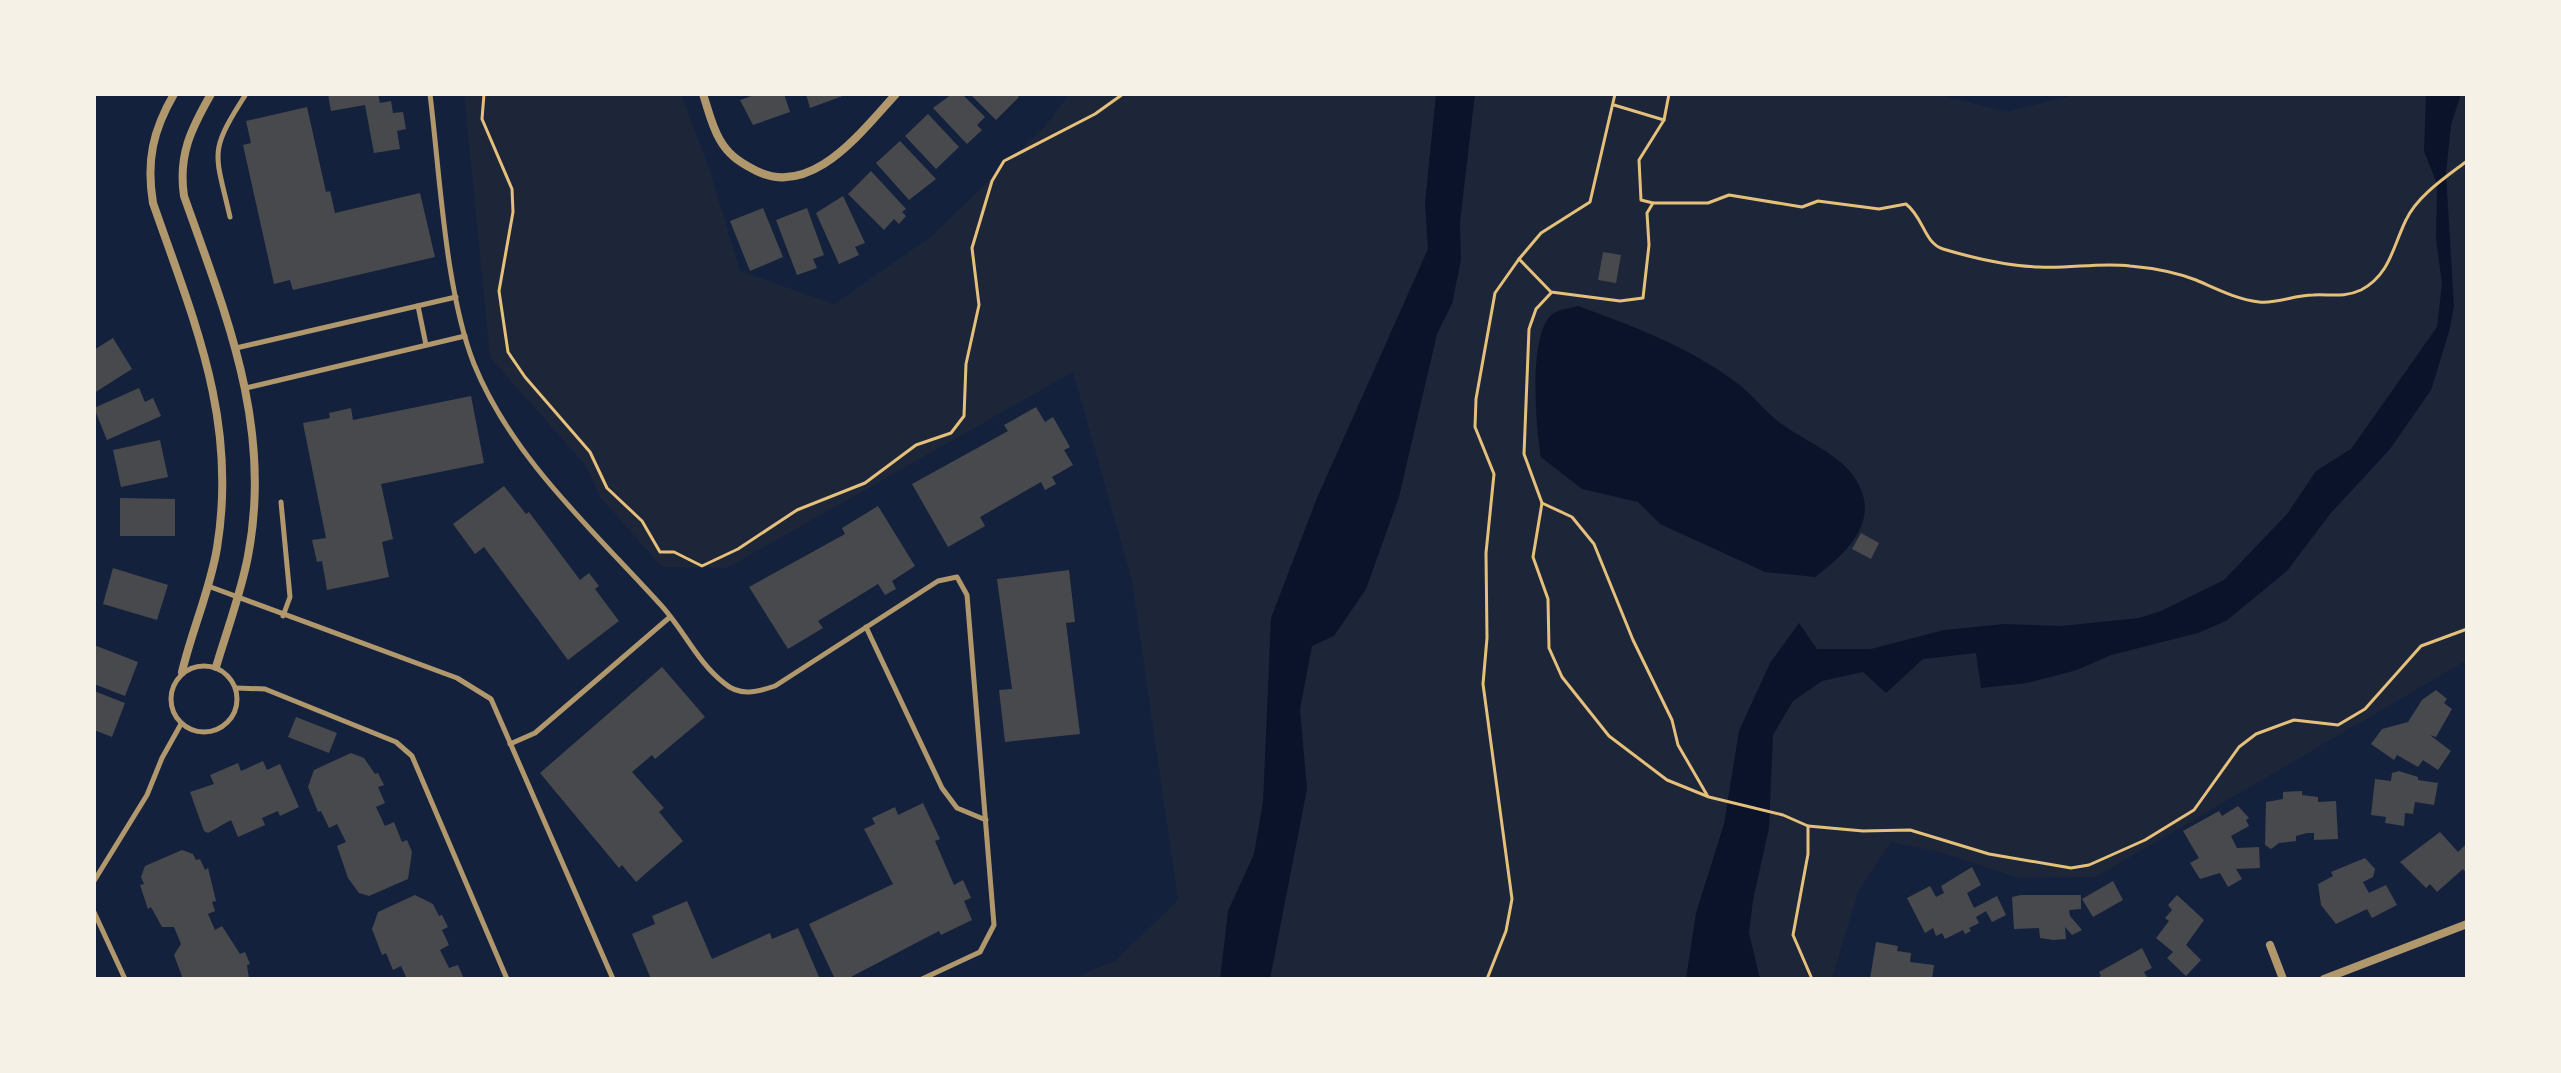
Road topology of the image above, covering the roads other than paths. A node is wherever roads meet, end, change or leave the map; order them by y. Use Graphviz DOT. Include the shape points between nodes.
graph roads {
  1 [pos="174,94"];
  2 [pos="211,94"];
  3 [pos="246,94"];
  4 [pos="430,94"];
  5 [pos="703,94"];
  6 [pos="896,94"];
  7 [pos="230,217"];
  8 [pos="456,297"];
  9 [pos="418,306"];
  10 [pos="465,336"];
  11 [pos="426,345"];
  12 [pos="236,348"];
  13 [pos="246,388"];
  14 [pos="281,502"];
  15 [pos="208,586"];
  16 [pos="237,599"];
  17 [pos="283,616"];
  18 [pos="670,617"];
  19 [pos="866,627"];
  20 [pos="216,667"];
  21 [pos="182,672"];
  22 [pos="236,688"];
  23 [pos="181,724"];
  24 [pos="510,744"];
  25 [pos="987,821"];
  26 [pos="94,881"];
  27 [pos="94,912"];
  28 [pos="2467,924"];
  29 [pos="2270,945"];
  30 [pos="125,979"];
  31 [pos="507,979"];
  32 [pos="613,979"];
  33 [pos="922,979"];
  34 [pos="2283,979"];
  35 [pos="2324,979"];
  1 -- 15 [label="street" via="151,145 149,179 213,382 222,440 218,536"];
  2 -- 12 [label="street" via="182,151 181,177"];
  3 -- 7 [label="lane" via="215,151"];
  4 -- 8 [label="lane"];
  5 -- 6 [label="street" via="719,139 732,157 763,175 803,177 847,147"];
  8 -- 9 [label="lane"];
  8 -- 10 [label="lane"];
  9 -- 11 [label="lane"];
  9 -- 12 [label="lane"];
  10 -- 11 [label="lane"];
  10 -- 18 [label="lane" via="493,405 522,448"];
  11 -- 13 [label="lane"];
  12 -- 13 [label="street"];
  13 -- 16 [label="street" via="254,437 254,498 249,555"];
  14 -- 17 [label="lane" via="290,597"];
  15 -- 16 [label="lane"];
  15 -- 21 [label="street"];
  16 -- 17 [label="lane"];
  16 -- 20 [label="street"];
  17 -- 24 [label="lane" via="457,678 491,699"];
  18 -- 19 [label="lane" via="725,685 751,694 775,686"];
  18 -- 24 [label="lane" via="535,733"];
  19 -- 25 [label="lane" via="942,788 957,808"];
  19 -- 25 [label="lane" via="938,581 957,577 967,595"];
  20 -- 21 [label="lane" via="198,665"];
  20 -- 22 [label="lane"];
  21 -- 23 [label="lane" via="172,688 171,708"];
  22 -- 23 [label="lane" via="236,710 223,728 202,733"];
  22 -- 31 [label="lane" via="265,689 396,742 412,756"];
  23 -- 26 [label="lane" via="147,795"];
  24 -- 32 [label="lane"];
  25 -- 33 [label="lane" via="994,925 980,952"];
  27 -- 30 [label="lane"];
  28 -- 35 [label="street"];
  29 -- 34 [label="street"];
}
